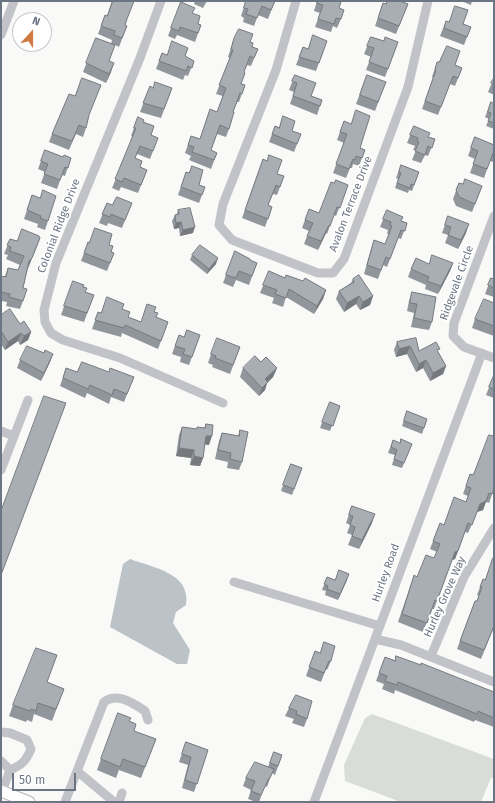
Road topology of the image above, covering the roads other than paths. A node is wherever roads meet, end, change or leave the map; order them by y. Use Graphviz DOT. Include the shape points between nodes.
graph roads {
  1 [pos="14,1"];
  2 [pos="161,1"];
  3 [pos="296,1"];
  4 [pos="428,1"];
  5 [pos="1,35"];
  6 [pos="494,216"];
  7 [pos="482,353"];
  8 [pos="494,358"];
  9 [pos="28,400"];
  10 [pos="223,403"];
  11 [pos="1,431"];
  12 [pos="14,436"];
  13 [pos="1,470"];
  14 [pos="494,528"];
  15 [pos="234,582"];
  16 [pos="380,626"];
  17 [pos="375,639"];
  18 [pos="432,656"];
  19 [pos="494,682"];
  20 [pos="148,720"];
  21 [pos="1,732"];
  22 [pos="1,761"];
  23 [pos="10,770"];
  24 [pos="77,771"];
  25 [pos="2,792"];
  26 [pos="122,793"];
  27 [pos="29,802"];
  28 [pos="65,802"];
  29 [pos="114,802"];
  30 [pos="119,802"];
  31 [pos="314,802"];
  1 -- 5 [label="street"];
  2 -- 10 [label="street, Colonial Ridge Drive" via="56,263 44,310 45,322 51,333 63,340 120,358"];
  3 -- 4 [label="street, Avalon Terrace Drive" via="276,70 223,204 219,225 232,240 318,273 333,273 344,259 408,87"];
  6 -- 7 [label="street, Ridgevale Circle" via="454,323 453,336 464,347"];
  7 -- 8 [label="street, Ridgevale Circle"];
  7 -- 16 [label="street, Hurley Road"];
  9 -- 12 [label="street"];
  11 -- 12 [label="street"];
  12 -- 13 [label="street"];
  14 -- 18 [label="street, Hurley Grove Way" via="464,578"];
  15 -- 16 [label="street"];
  16 -- 17 [label="street, Hurley Road"];
  17 -- 18 [label="street"];
  17 -- 31 [label="street, Hurley Road"];
  18 -- 19 [label="street"];
  20 -- 24 [label="street" via="145,710 120,698 108,699 104,702"];
  21 -- 23 [label="street" via="27,740 31,749 21,766"];
  22 -- 23 [label="street"];
  23 -- 25 [label="street"];
  24 -- 28 [label="street"];
  24 -- 29 [label="street"];
  25 -- 27 [label="main road"];
  26 -- 30 [label="street"];
}
